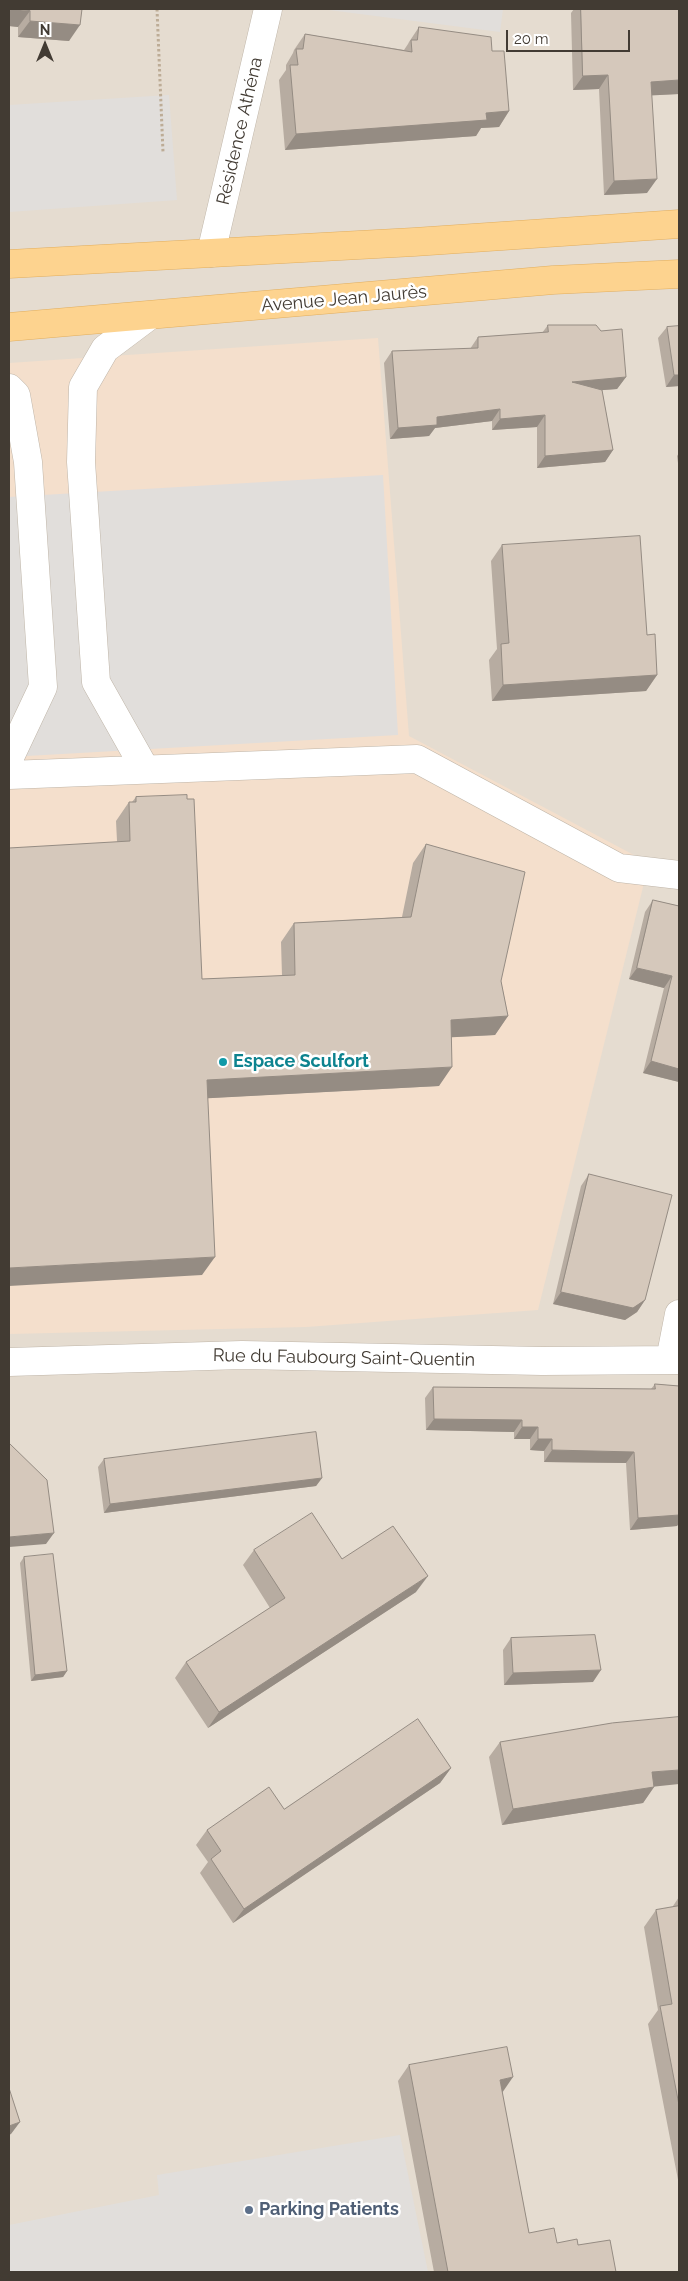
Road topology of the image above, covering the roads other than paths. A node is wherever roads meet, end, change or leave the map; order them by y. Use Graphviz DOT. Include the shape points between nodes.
graph roads {
  1 [pos="268,9"];
  2 [pos="679,224"];
  3 [pos="211,252"];
  4 [pos="9,264"];
  5 [pos="679,274"];
  6 [pos="149,316"];
  7 [pos="9,327"];
  8 [pos="9,388"];
  9 [pos="9,759"];
  10 [pos="144,770"];
  11 [pos="9,775"];
  12 [pos="679,875"];
  13 [pos="679,1314"];
  14 [pos="675,1360"];
  15 [pos="9,1362"];
  1 -- 3 [label="street, Résidence Athéna"];
  2 -- 3 [label="main road"];
  3 -- 4 [label="main road"];
  5 -- 6 [label="main road, Avenue Jean Jaurès" via="553,280"];
  6 -- 7 [label="main road, Avenue Jean Jaurès"];
  6 -- 10 [label="street" via="104,348 83,387 81,462 96,682"];
  8 -- 9 [label="street" via="16,395 28,462 43,686"];
  10 -- 11 [label="street"];
  10 -- 12 [label="street" via="417,758 619,868"];
  13 -- 14 [label="street"];
  14 -- 15 [label="street, Rue du Faubourg Saint-Quentin" via="542,1361 242,1355"];
}
